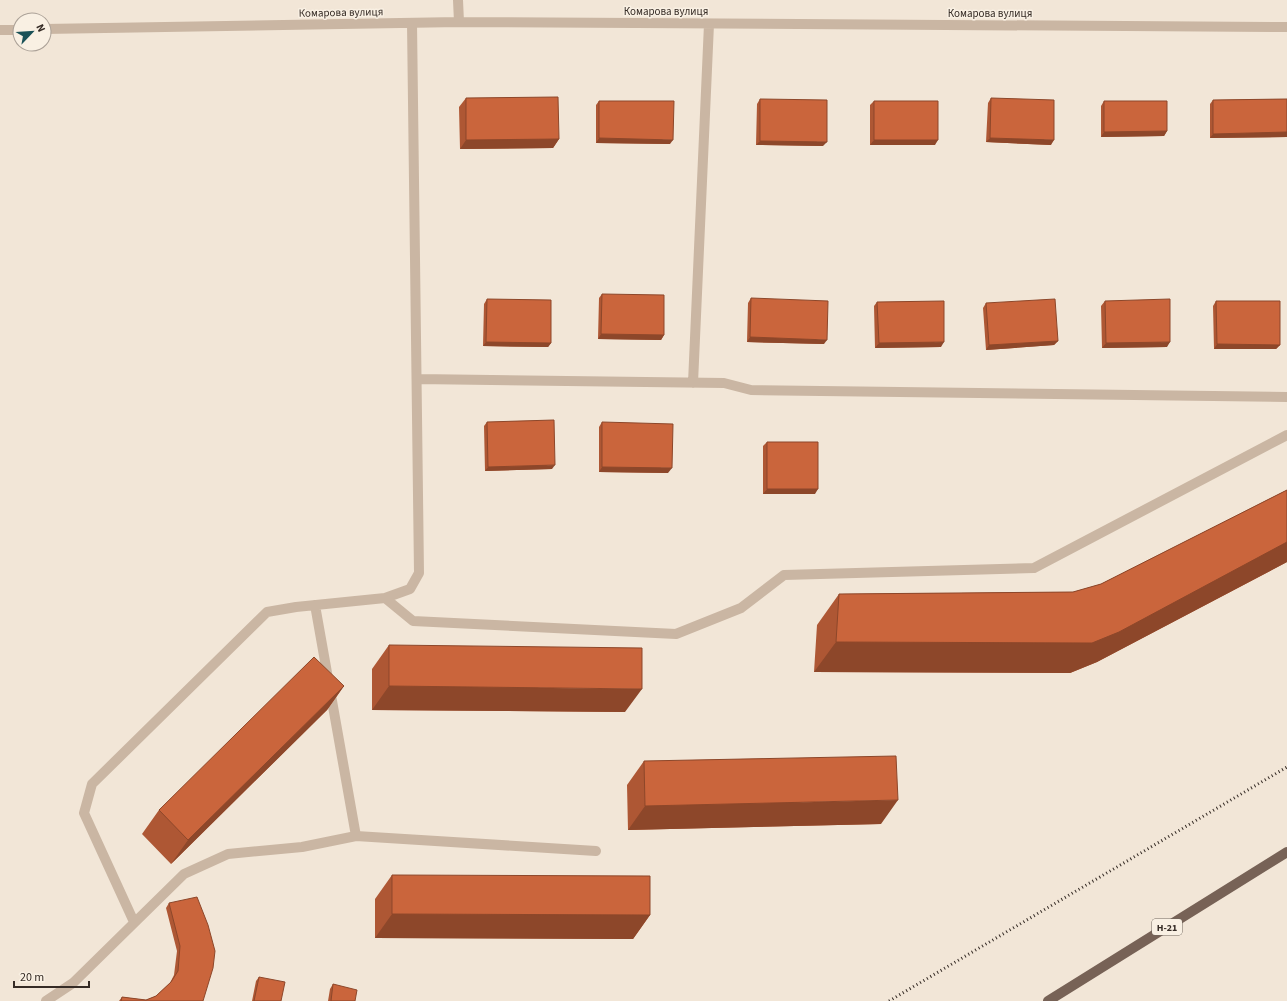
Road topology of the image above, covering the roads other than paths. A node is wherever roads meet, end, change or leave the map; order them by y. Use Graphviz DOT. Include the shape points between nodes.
graph roads {
  1 [pos="458,0"];
  2 [pos="459,22"];
  3 [pos="412,23"];
  4 [pos="709,24"];
  5 [pos="1287,27"];
  6 [pos="52,29"];
  7 [pos="0,30"];
  8 [pos="12,30"];
  9 [pos="417,379"];
  10 [pos="693,383"];
  11 [pos="1287,397"];
  12 [pos="1287,435"];
  13 [pos="385,598"];
  14 [pos="315,605"];
  15 [pos="356,836"];
  16 [pos="596,851"];
  17 [pos="1287,852"];
  18 [pos="134,922"];
  19 [pos="46,1001"];
  20 [pos="1048,1001"];
  1 -- 2 [label="street"];
  2 -- 3 [label="street, Комарова вулиця"];
  2 -- 4 [label="street, Комарова вулиця"];
  3 -- 6 [label="street, Комарова вулиця"];
  3 -- 9 [label="street"];
  4 -- 5 [label="street, Комарова вулиця"];
  4 -- 10 [label="street"];
  7 -- 8 [label="street"];
  9 -- 10 [label="street"];
  9 -- 13 [label="street" via="420,573 410,589"];
  10 -- 11 [label="street" via="724,383 751,390"];
  12 -- 13 [label="street" via="1034,568 784,575 741,608 676,634 413,621"];
  13 -- 14 [label="street"];
  14 -- 15 [label="street"];
  14 -- 18 [label="street" via="267,612 92,784 84,813"];
  15 -- 16 [label="street"];
  15 -- 18 [label="street" via="302,847 228,854 184,874"];
  17 -- 20 [label="main road, Н-21"];
  18 -- 19 [label="street" via="73,983"];
}
